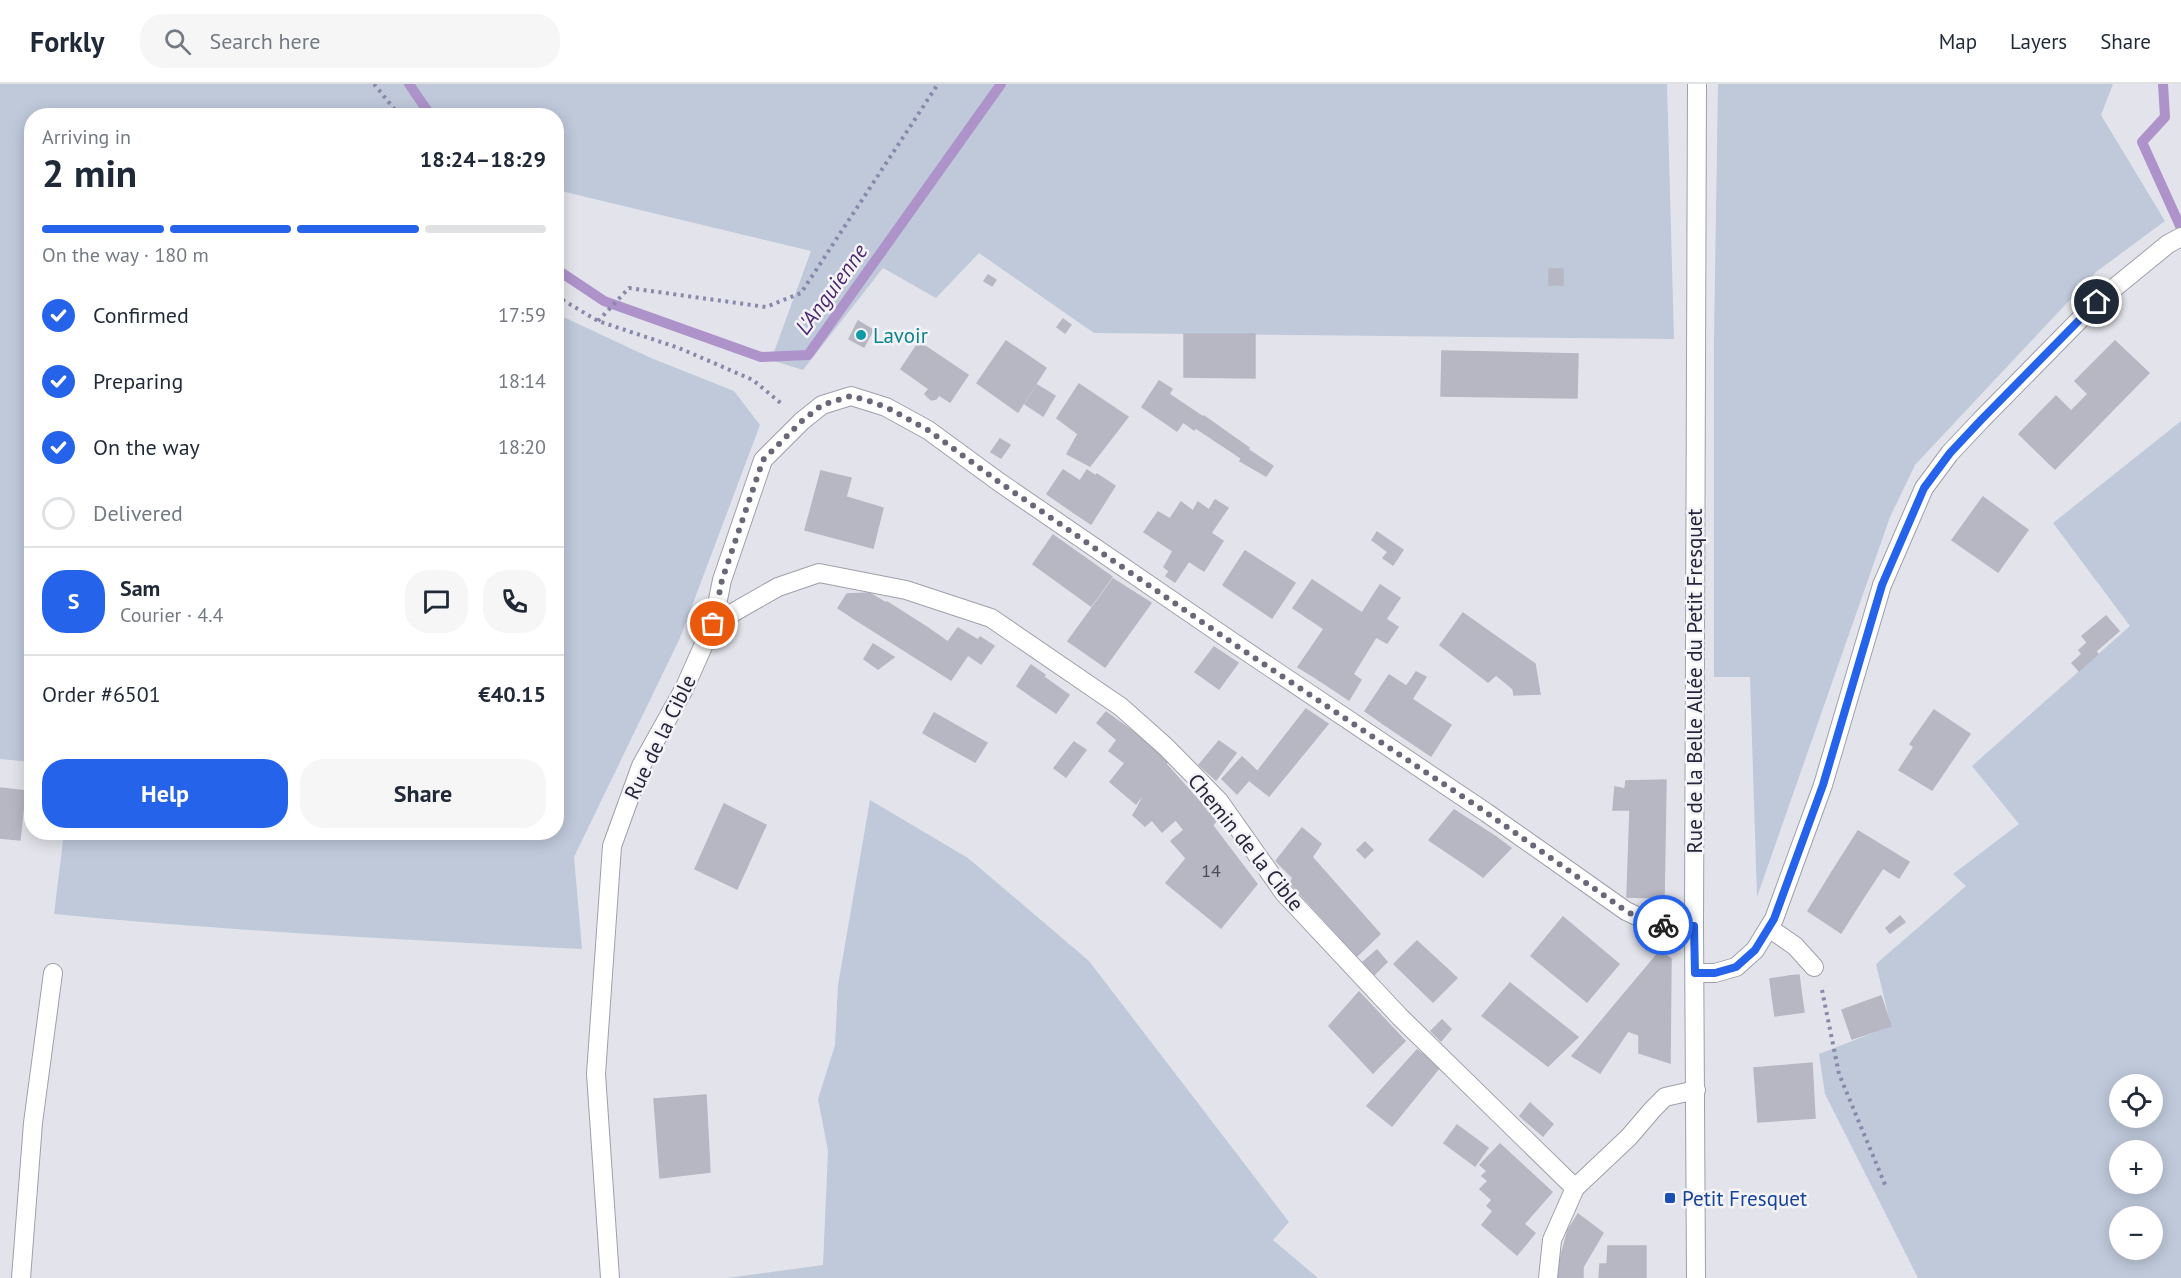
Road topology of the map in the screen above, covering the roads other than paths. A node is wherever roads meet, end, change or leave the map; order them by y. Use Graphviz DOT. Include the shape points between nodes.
graph roads {
  1 [pos="1697,84"];
  2 [pos="2174,241"];
  3 [pos="713,624"];
  4 [pos="1694,926"];
  5 [pos="1769,928"];
  6 [pos="1814,967"];
  7 [pos="53,973"];
  8 [pos="1695,973"];
  9 [pos="1696,1090"];
  10 [pos="1575,1188"];
  11 [pos="21,1278"];
  12 [pos="610,1278"];
  13 [pos="1548,1278"];
  14 [pos="1696,1278"];
  1 -- 4 [label="street, Rue de la Belle Allée du Petit Fresquet"];
  2 -- 5 [label="street" via="2097,302 1950,453 1924,488 1882,585 1823,785"];
  3 -- 4 [label="street, Rue de la Cible" via="722,580 763,460 822,405 851,396 886,407 928,430 1626,911 1647,922"];
  3 -- 10 [label="street, Chemin de la Cible" via="778,587 819,573 906,590 992,618 1121,707 1166,747 1219,801 1284,893 1400,1017"];
  3 -- 12 [label="street, Rue de la Cible" via="684,689 641,766 612,846 596,1074"];
  4 -- 8 [label="street, Rue de la Belle Allée du Petit Fresquet"];
  5 -- 6 [label="street" via="1795,946"];
  5 -- 8 [label="street" via="1755,950 1736,967"];
  7 -- 11 [label="street" via="33,1124"];
  8 -- 9 [label="street, Rue de la Belle Allée du Petit Fresquet"];
  9 -- 10 [label="street" via="1665,1098"];
  9 -- 14 [label="street, Rue de la Belle Allée du Petit Fresquet"];
  10 -- 13 [label="street" via="1552,1240"];
}
